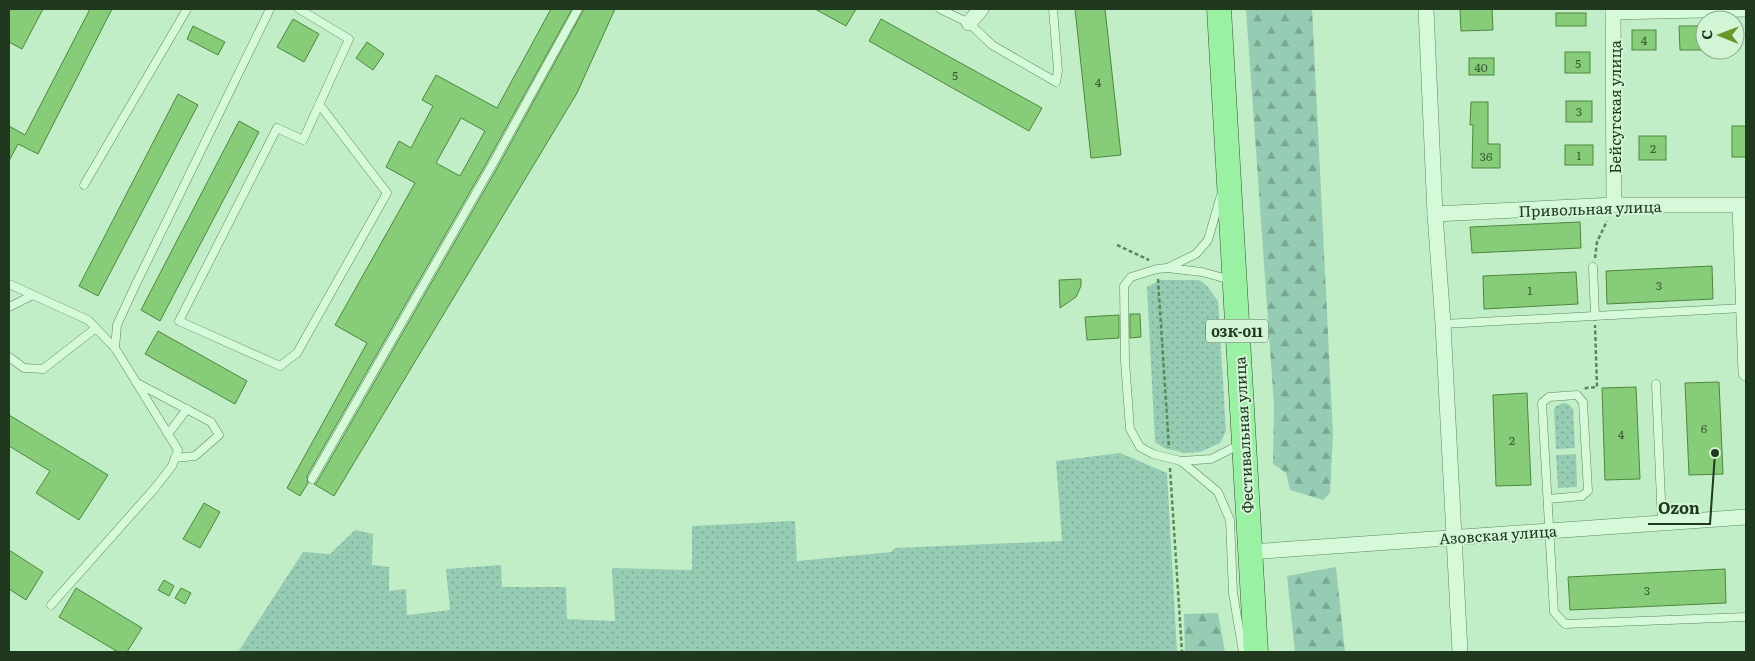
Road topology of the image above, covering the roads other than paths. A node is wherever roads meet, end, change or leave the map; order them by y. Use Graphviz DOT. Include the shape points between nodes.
graph roads {
  1 [pos="187,9"];
  2 [pos="270,9"];
  3 [pos="299,9"];
  4 [pos="578,9"];
  5 [pos="940,9"];
  6 [pos="981,9"];
  7 [pos="1053,9"];
  8 [pos="1219,9"];
  9 [pos="1426,9"];
  10 [pos="1746,9"];
  11 [pos="1613,10"];
  12 [pos="968,23"];
  13 [pos="319,104"];
  14 [pos="1228,171"];
  15 [pos="84,184"];
  16 [pos="1743,205"];
  17 [pos="1614,206"];
  18 [pos="1435,214"];
  19 [pos="1593,267"];
  20 [pos="1167,268"];
  21 [pos="1234,280"];
  22 [pos="9,284"];
  23 [pos="33,296"];
  24 [pos="9,308"];
  25 [pos="1743,308"];
  26 [pos="1595,316"];
  27 [pos="1443,324"];
  28 [pos="96,328"];
  29 [pos="115,348"];
  30 [pos="9,357"];
  31 [pos="1746,362"];
  32 [pos="1746,373"];
  33 [pos="136,382"];
  34 [pos="1656,384"];
  35 [pos="187,409"];
  36 [pos="168,434"];
  37 [pos="1243,442"];
  38 [pos="175,458"];
  39 [pos="1182,461"];
  40 [pos="312,479"];
  41 [pos="1548,498"];
  42 [pos="1746,517"];
  43 [pos="1662,523"];
  44 [pos="1549,531"];
  45 [pos="1455,538"];
  46 [pos="1250,552"];
  47 [pos="51,605"];
  48 [pos="1746,617"];
  49 [pos="1243,652"];
  50 [pos="1256,652"];
  51 [pos="1460,652"];
  1 -- 15 [label="lane"];
  2 -- 29 [label="lane" via="117,325"];
  3 -- 13 [label="lane" via="349,39"];
  4 -- 40 [label="lane"];
  5 -- 12 [label="lane"];
  6 -- 12 [label="street"];
  7 -- 12 [label="lane" via="1056,82 992,45"];
  8 -- 14 [label="main road, Фестивальная улица / 03К-011"];
  9 -- 18 [label="street"];
  10 -- 11 [label="street"];
  11 -- 17 [label="street, Бейсугская улица"];
  13 -- 13 [label="lane" via="303,140 277,128 179,321 280,366 297,353 387,193"];
  14 -- 20 [label="lane" via="1208,240 1196,254"];
  14 -- 21 [label="main road, Фестивальная улица / 03К-011"];
  16 -- 17 [label="street, Привольная улица"];
  16 -- 25 [label="street"];
  17 -- 18 [label="street, Привольная улица"];
  18 -- 27 [label="street"];
  19 -- 26 [label="lane"];
  20 -- 21 [label="lane"];
  20 -- 39 [label="lane" via="1131,277 1124,286 1130,429 1140,447 1153,454"];
  21 -- 37 [label="main road, Фестивальная улица / 03К-011"];
  22 -- 23 [label="lane"];
  23 -- 24 [label="lane"];
  23 -- 28 [label="lane" via="88,320"];
  25 -- 26 [label="lane"];
  25 -- 31 [label="street"];
  26 -- 27 [label="lane"];
  27 -- 45 [label="street"];
  28 -- 29 [label="lane"];
  28 -- 30 [label="lane" via="43,369 24,368"];
  29 -- 33 [label="lane"];
  31 -- 32 [label="street"];
  33 -- 35 [label="lane"];
  33 -- 36 [label="lane"];
  34 -- 43 [label="lane"];
  35 -- 36 [label="lane"];
  35 -- 38 [label="lane" via="211,422 219,435 195,456"];
  36 -- 38 [label="lane" via="178,450"];
  37 -- 39 [label="lane" via="1211,459"];
  37 -- 46 [label="main road, Фестивальная улица / 03К-011"];
  38 -- 47 [label="lane" via="155,488"];
  39 -- 49 [label="lane" via="1218,492 1230,520 1233,593"];
  41 -- 41 [label="lane" via="1542,403 1549,397 1577,395 1582,402 1588,491 1582,496"];
  41 -- 44 [label="lane"];
  42 -- 43 [label="street, Азовская улица"];
  43 -- 44 [label="street, Азовская улица"];
  44 -- 45 [label="street, Азовская улица"];
  44 -- 48 [label="lane" via="1554,612 1566,624"];
  45 -- 46 [label="street, Азовская улица"];
  45 -- 51 [label="street"];
  46 -- 50 [label="main road, Фестивальная улица / 03К-011"];
}
